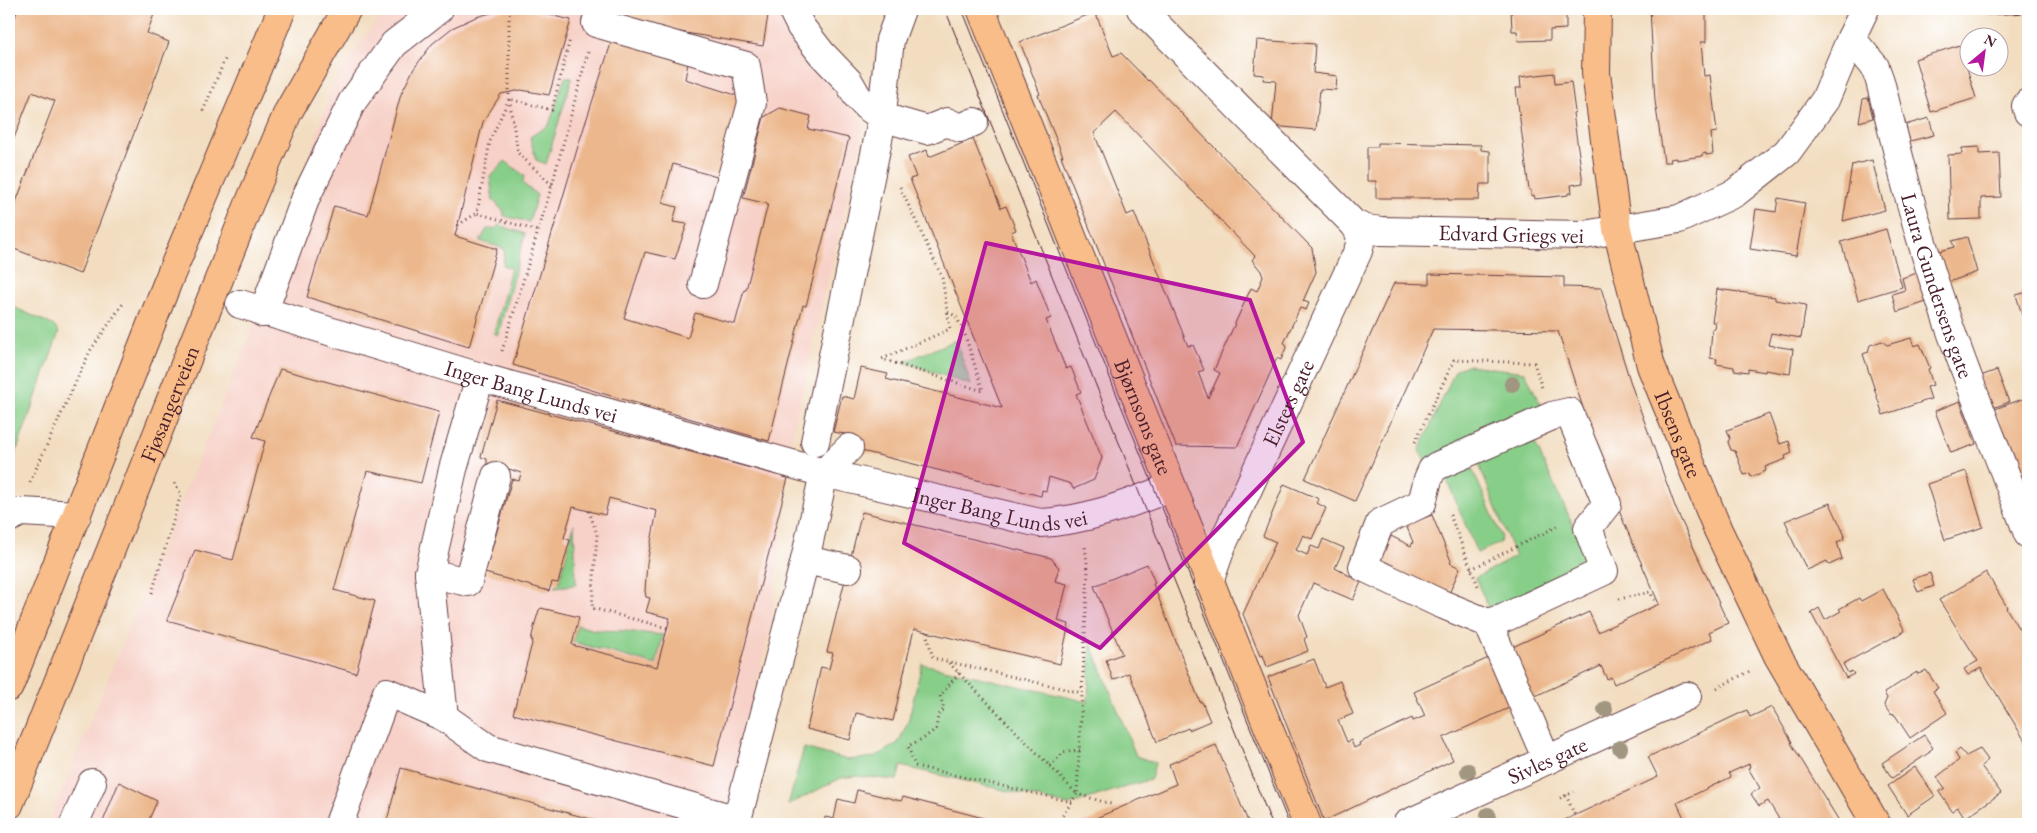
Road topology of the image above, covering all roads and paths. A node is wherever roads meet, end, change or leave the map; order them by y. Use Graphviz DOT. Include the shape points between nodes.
graph roads {
  1 [pos="282,9"];
  2 [pos="347,9"];
  3 [pos="439,9"];
  4 [pos="509,9"];
  5 [pos="792,9"];
  6 [pos="981,9"];
  7 [pos="1141,9"];
  8 [pos="1598,9"];
  9 [pos="1865,9"];
  10 [pos="901,10"];
  11 [pos="598,16"];
  12 [pos="572,34"];
  13 [pos="1850,38"];
  14 [pos="227,53"];
  15 [pos="509,99"];
  16 [pos="2028,104"];
  17 [pos="2028,112"];
  18 [pos="201,116"];
  19 [pos="882,117"];
  20 [pos="974,122"];
  21 [pos="872,172"];
  22 [pos="552,185"];
  23 [pos="477,213"];
  24 [pos="1354,224"];
  25 [pos="458,225"];
  26 [pos="1617,229"];
  27 [pos="538,231"];
  28 [pos="703,284"];
  29 [pos="127,295"];
  30 [pos="947,312"];
  31 [pos="500,358"];
  32 [pos="480,377"];
  33 [pos="1552,416"];
  34 [pos="815,442"];
  35 [pos="849,448"];
  36 [pos="1432,470"];
  37 [pos="824,473"];
  38 [pos="496,476"];
  39 [pos="171,479"];
  40 [pos="1171,487"];
  41 [pos="590,511"];
  42 [pos="15,515"];
  43 [pos="77,515"];
  44 [pos="1450,515"];
  45 [pos="1080,519"];
  46 [pos="1560,524"];
  47 [pos="2028,534"];
  48 [pos="805,560"];
  49 [pos="848,569"];
  50 [pos="1471,569"];
  51 [pos="429,573"];
  52 [pos="1209,582"];
  53 [pos="152,593"];
  54 [pos="1618,599"];
  55 [pos="1656,603"];
  56 [pos="1490,622"];
  57 [pos="667,628"];
  58 [pos="926,632"];
  59 [pos="948,662"];
  60 [pos="1749,671"];
  61 [pos="959,673"];
  62 [pos="9,687"];
  63 [pos="1716,689"];
  64 [pos="1082,693"];
  65 [pos="1687,696"];
  66 [pos="444,716"];
  67 [pos="1080,750"];
  68 [pos="1547,760"];
  69 [pos="1050,766"];
  70 [pos="92,783"];
  71 [pos="1574,792"];
  72 [pos="1077,794"];
  73 [pos="1566,795"];
  74 [pos="1560,798"];
  75 [pos="1072,802"];
  76 [pos="9,805"];
  77 [pos="1114,805"];
  78 [pos="1575,816"];
  79 [pos="737,822"];
  80 [pos="74,824"];
  81 [pos="339,824"];
  82 [pos="1057,824"];
  83 [pos="1307,824"];
  84 [pos="1407,824"];
  85 [pos="1876,824"];
  1 -- 43 [label="main road, Fjøsangerveien" via="196,210"];
  2 -- 76 [label="main road, Fjøsangerveien" via="288,112 252,195"];
  3 -- 32 [label="street, Inger Bang Lunds vei" via="394,44 352,102 252,309"];
  4 -- 15 [label="path"];
  5 -- 19 [label="street" via="822,54 849,82 857,96"];
  6 -- 40 [label="main road, Bjørnsons gate"];
  7 -- 24 [label="street, Edvard Griegs vei"];
  8 -- 26 [label="main road, Ibsens gate" via="1596,73"];
  9 -- 13 [label="street, Edvard Griegs vei"];
  10 -- 19 [label="street" via="890,40"];
  11 -- 22 [label="path"];
  11 -- 28 [label="street" via="746,66 752,103"];
  12 -- 15 [label="path" via="552,110"];
  13 -- 26 [label="street, Edvard Griegs vei" via="1825,100 1787,152 1735,194 1679,219"];
  13 -- 47 [label="street, Laura Gundersens gate" via="1874,67 1880,81 1939,298"];
  14 -- 18 [label="path"];
  15 -- 22 [label="path" via="518,153"];
  15 -- 23 [label="path" via="490,142"];
  16 -- 17 [label="street"];
  19 -- 20 [label="street" via="927,130 947,122 960,128"];
  19 -- 21 [label="street"];
  21 -- 30 [label="path" via="899,186 942,277"];
  21 -- 34 [label="street"];
  22 -- 27 [label="path"];
  23 -- 25 [label="path"];
  23 -- 27 [label="path"];
  24 -- 26 [label="street, Edvard Griegs vei" via="1381,231 1584,235"];
  24 -- 52 [label="street, Elsters gate" via="1361,234 1358,250 1218,553"];
  26 -- 85 [label="main road, Ibsens gate" via="1651,366 1718,530 1778,656"];
  27 -- 31 [label="path"];
  29 -- 42 [label="path" via="90,351"];
  30 -- 30 [label="path" via="956,316 965,335 983,391 882,359 950,329"];
  32 -- 37 [label="street, Inger Bang Lunds vei"];
  32 -- 51 [label="street" via="453,469"];
  33 -- 36 [label="street"];
  33 -- 36 [label="path" via="1534,363 1454,360 1414,446 1418,464"];
  33 -- 56 [label="street" via="1569,412 1607,504 1588,528 1604,571"];
  35 -- 37 [label="street"];
  36 -- 56 [label="street" via="1422,504 1380,523 1363,567 1439,603"];
  37 -- 45 [label="street, Inger Bang Lunds vei" via="1040,523"];
  37 -- 48 [label="street"];
  38 -- 51 [label="street" via="468,582"];
  39 -- 53 [label="path" via="181,494"];
  40 -- 45 [label="street, Inger Bang Lunds vei"];
  40 -- 52 [label="main road, Bjørnsons gate"];
  41 -- 57 [label="path" via="597,534 592,608"];
  42 -- 43 [label="street"];
  43 -- 62 [label="main road, Fjøsangerveien"];
  44 -- 50 [label="path"];
  45 -- 64 [label="path" via="1088,571"];
  46 -- 50 [label="path"];
  48 -- 49 [label="street"];
  48 -- 79 [label="street"];
  50 -- 56 [label="path"];
  51 -- 66 [label="street"];
  52 -- 83 [label="main road, Bjørnsons gate"];
  54 -- 55 [label="path" via="1650,592"];
  56 -- 68 [label="street"];
  58 -- 59 [label="path" via="934,658"];
  59 -- 61 [label="path"];
  59 -- 64 [label="path"];
  60 -- 63 [label="path"];
  61 -- 69 [label="path"];
  61 -- 75 [label="path" via="940,696 944,709 938,716 936,729 908,746 915,766"];
  64 -- 67 [label="path"];
  65 -- 68 [label="street, Sivles gate"];
  66 -- 79 [label="street" via="488,748"];
  66 -- 81 [label="street" via="386,692"];
  67 -- 69 [label="path" via="1064,752"];
  67 -- 72 [label="path"];
  68 -- 84 [label="street, Sivles gate"];
  69 -- 72 [label="path"];
  70 -- 80 [label="street"];
  71 -- 73 [label="path"];
  72 -- 75 [label="path"];
  72 -- 77 [label="path"];
  73 -- 74 [label="path"];
  73 -- 78 [label="path"];
  75 -- 82 [label="path"];
}
